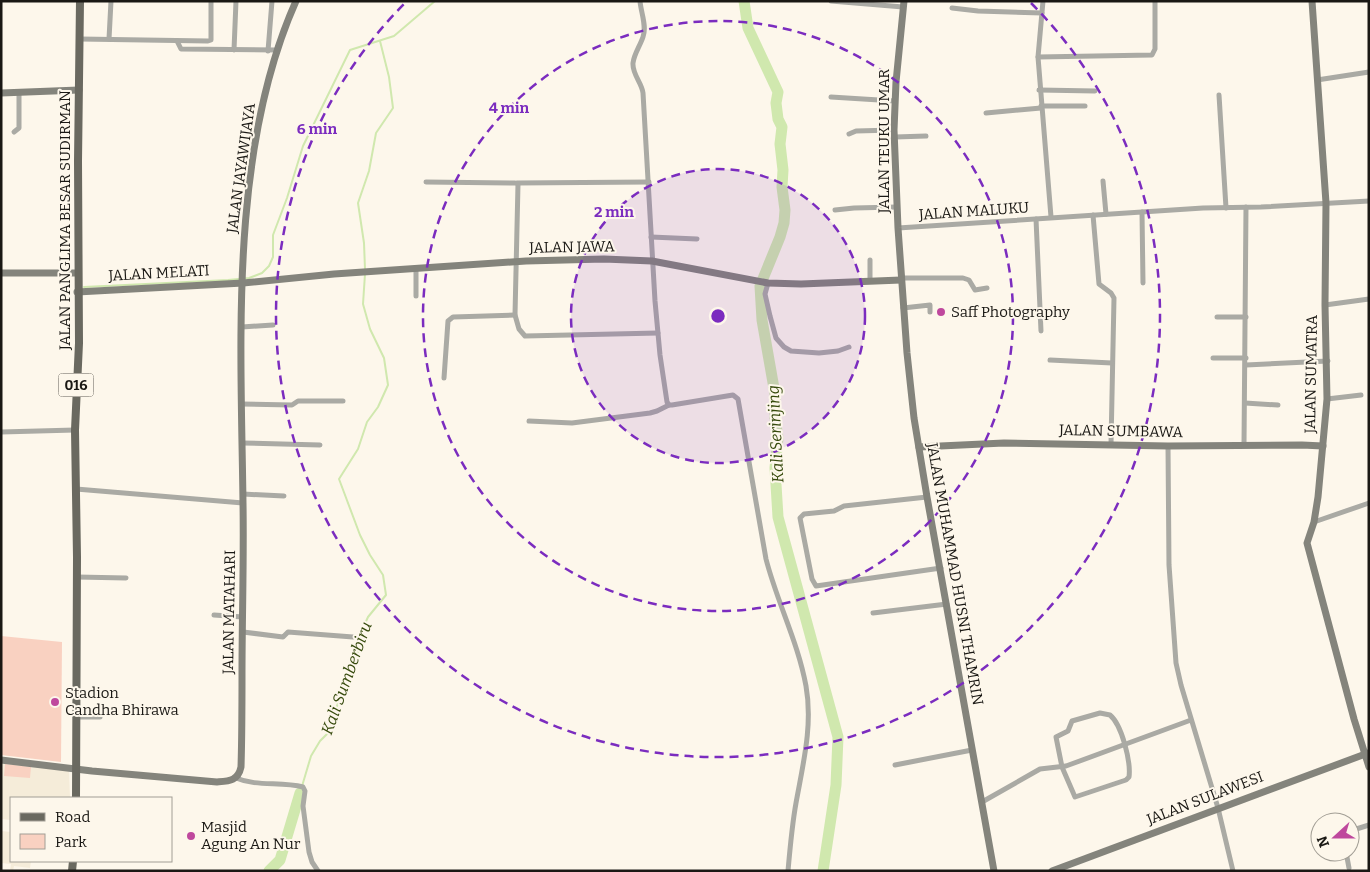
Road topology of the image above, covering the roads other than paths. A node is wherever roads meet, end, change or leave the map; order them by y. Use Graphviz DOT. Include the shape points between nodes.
graph roads {
  1 [pos="80,1"];
  2 [pos="111,1"];
  3 [pos="211,1"];
  4 [pos="236,1"];
  5 [pos="272,1"];
  6 [pos="296,1"];
  7 [pos="640,1"];
  8 [pos="831,1"];
  9 [pos="1043,1"];
  10 [pos="1156,1"];
  11 [pos="1312,1"];
  12 [pos="903,4"];
  13 [pos="952,8"];
  14 [pos="1042,13"];
  15 [pos="80,39"];
  16 [pos="109,40"];
  17 [pos="177,41"];
  18 [pos="234,50"];
  19 [pos="276,50"];
  20 [pos="268,51"];
  21 [pos="1038,57"];
  22 [pos="1369,72"];
  23 [pos="1317,80"];
  24 [pos="79,90"];
  25 [pos="1039,90"];
  26 [pos="1095,91"];
  27 [pos="19,92"];
  28 [pos="1,93"];
  29 [pos="1219,95"];
  30 [pos="831,97"];
  31 [pos="895,101"];
  32 [pos="1085,106"];
  33 [pos="1041,107"];
  34 [pos="986,114"];
  35 [pos="14,132"];
  36 [pos="849,134"];
  37 [pos="894,134"];
  38 [pos="926,136"];
  39 [pos="1103,181"];
  40 [pos="426,182"];
  41 [pos="649,182"];
  42 [pos="517,183"];
  43 [pos="1369,201"];
  44 [pos="1326,203"];
  45 [pos="897,207"];
  46 [pos="1226,208"];
  47 [pos="1246,208"];
  48 [pos="835,210"];
  49 [pos="1142,212"];
  50 [pos="1106,214"];
  51 [pos="1093,215"];
  52 [pos="1051,217"];
  53 [pos="1036,219"];
  54 [pos="898,228"];
  55 [pos="651,237"];
  56 [pos="697,239"];
  57 [pos="652,260"];
  58 [pos="870,260"];
  59 [pos="517,262"];
  60 [pos="416,268"];
  61 [pos="1,273"];
  62 [pos="78,273"];
  63 [pos="243,279"];
  64 [pos="901,279"];
  65 [pos="870,281"];
  66 [pos="767,283"];
  67 [pos="1143,283"];
  68 [pos="987,288"];
  69 [pos="77,292"];
  70 [pos="416,296"];
  71 [pos="1369,299"];
  72 [pos="1325,305"];
  73 [pos="903,308"];
  74 [pos="930,312"];
  75 [pos="515,315"];
  76 [pos="1217,317"];
  77 [pos="1246,317"];
  78 [pos="273,325"];
  79 [pos="242,327"];
  80 [pos="1041,331"];
  81 [pos="658,333"];
  82 [pos="849,347"];
  83 [pos="1214,358"];
  84 [pos="1246,358"];
  85 [pos="1050,360"];
  86 [pos="1328,361"];
  87 [pos="1112,363"];
  88 [pos="1246,365"];
  89 [pos="444,378"];
  90 [pos="1361,395"];
  91 [pos="1327,399"];
  92 [pos="343,401"];
  93 [pos="1245,403"];
  94 [pos="241,404"];
  95 [pos="669,405"];
  96 [pos="1278,405"];
  97 [pos="530,421"];
  98 [pos="75,430"];
  99 [pos="1,432"];
  100 [pos="242,443"];
  101 [pos="1112,444"];
  102 [pos="320,445"];
  103 [pos="1244,445"];
  104 [pos="1168,446"];
  105 [pos="1323,446"];
  106 [pos="919,447"];
  107 [pos="76,489"];
  108 [pos="243,494"];
  109 [pos="284,496"];
  110 [pos="927,497"];
  111 [pos="244,503"];
  112 [pos="1369,503"];
  113 [pos="1314,522"];
  114 [pos="940,568"];
  115 [pos="77,577"];
  116 [pos="126,578"];
  117 [pos="947,604"];
  118 [pos="873,613"];
  119 [pos="214,615"];
  120 [pos="243,617"];
  121 [pos="243,632"];
  122 [pos="353,637"];
  123 [pos="100,717"];
  124 [pos="76,718"];
  125 [pos="1191,720"];
  126 [pos="1125,744"];
  127 [pos="972,750"];
  128 [pos="1367,754"];
  129 [pos="1,760"];
  130 [pos="895,765"];
  131 [pos="1062,767"];
  132 [pos="1369,767"];
  133 [pos="76,769"];
  134 [pos="236,778"];
  135 [pos="76,797"];
  136 [pos="982,802"];
  137 [pos="1218,808"];
  138 [pos="1348,862"];
  139 [pos="1349,868"];
  140 [pos="318,871"];
  141 [pos="788,871"];
  142 [pos="994,871"];
  143 [pos="1052,871"];
  144 [pos="1233,871"];
  1 -- 15 [label="main road, JALAN PANGLIMA BESAR SUDIRMAN / 016"];
  2 -- 16 [label="street"];
  3 -- 17 [label="street" via="211,40"];
  4 -- 18 [label="street"];
  5 -- 20 [label="street"];
  6 -- 19 [label="street, JALAN JAYAWIJAYA"];
  7 -- 41 [label="street" via="644,33 633,66 643,88"];
  8 -- 12 [label="street"];
  9 -- 14 [label="street"];
  10 -- 21 [label="street" via="1155,50 1152,55"];
  11 -- 23 [label="street, JALAN SUMATRA"];
  12 -- 31 [label="street, JALAN TEUKU UMAR"];
  13 -- 14 [label="street"];
  14 -- 21 [label="street"];
  15 -- 16 [label="street"];
  15 -- 24 [label="main road, JALAN PANGLIMA BESAR SUDIRMAN / 016"];
  16 -- 17 [label="street"];
  17 -- 18 [label="street" via="181,49"];
  18 -- 20 [label="street"];
  19 -- 20 [label="street"];
  19 -- 63 [label="street, JALAN JAYAWIJAYA" via="254,152"];
  21 -- 25 [label="street"];
  22 -- 23 [label="street"];
  23 -- 44 [label="street, JALAN SUMATRA"];
  24 -- 27 [label="street"];
  24 -- 62 [label="main road, JALAN PANGLIMA BESAR SUDIRMAN / 016"];
  25 -- 26 [label="street"];
  25 -- 33 [label="street"];
  27 -- 28 [label="street"];
  27 -- 35 [label="street" via="19,128"];
  29 -- 46 [label="street"];
  30 -- 31 [label="street"];
  31 -- 37 [label="street, JALAN TEUKU UMAR"];
  32 -- 33 [label="street"];
  33 -- 34 [label="street"];
  33 -- 52 [label="street"];
  36 -- 37 [label="street" via="856,131"];
  37 -- 38 [label="street"];
  37 -- 45 [label="street, JALAN TEUKU UMAR"];
  39 -- 50 [label="street"];
  40 -- 42 [label="street"];
  41 -- 42 [label="street"];
  41 -- 55 [label="street"];
  42 -- 59 [label="street"];
  43 -- 44 [label="street, JALAN MALUKU"];
  44 -- 47 [label="street, JALAN MALUKU"];
  44 -- 72 [label="street, JALAN SUMATRA"];
  45 -- 48 [label="street"];
  45 -- 54 [label="street, JALAN TEUKU UMAR"];
  46 -- 47 [label="street, JALAN MALUKU"];
  46 -- 49 [label="street, JALAN MALUKU"];
  47 -- 77 [label="street"];
  49 -- 50 [label="street, JALAN MALUKU"];
  49 -- 67 [label="street"];
  50 -- 51 [label="street, JALAN MALUKU"];
  51 -- 52 [label="street, JALAN MALUKU"];
  51 -- 87 [label="street" via="1099,284 1114,296"];
  52 -- 53 [label="street, JALAN MALUKU"];
  53 -- 54 [label="street, JALAN MALUKU"];
  53 -- 80 [label="street"];
  54 -- 64 [label="street, JALAN TEUKU UMAR"];
  55 -- 56 [label="street"];
  55 -- 57 [label="street"];
  57 -- 59 [label="street, JALAN JAWA"];
  57 -- 66 [label="street, JALAN JAWA"];
  57 -- 81 [label="street"];
  58 -- 65 [label="street"];
  59 -- 60 [label="street, JALAN JAWA"];
  59 -- 75 [label="street"];
  60 -- 63 [label="street, JALAN JAWA"];
  60 -- 70 [label="street"];
  61 -- 62 [label="street"];
  62 -- 69 [label="main road, JALAN PANGLIMA BESAR SUDIRMAN / 016"];
  63 -- 69 [label="street, JALAN MELATI"];
  63 -- 79 [label="street, JALAN MATAHARI"];
  64 -- 65 [label="street, JALAN JAWA"];
  64 -- 68 [label="street" via="963,278 969,280 975,290"];
  64 -- 73 [label="street, JALAN MUHAMMAD HUSNI THAMRIN"];
  65 -- 66 [label="street, JALAN JAWA"];
  66 -- 82 [label="street" via="765,294 770,316 776,338 784,347 819,353"];
  69 -- 98 [label="main road, JALAN PANGLIMA BESAR SUDIRMAN / 016"];
  71 -- 72 [label="street"];
  72 -- 86 [label="street, JALAN SUMATRA"];
  73 -- 74 [label="street" via="930,305"];
  73 -- 106 [label="street, JALAN MUHAMMAD HUSNI THAMRIN"];
  75 -- 81 [label="street" via="521,332 528,337"];
  75 -- 89 [label="street" via="448,320"];
  76 -- 77 [label="street"];
  77 -- 84 [label="street"];
  78 -- 79 [label="street"];
  79 -- 94 [label="street, JALAN MATAHARI"];
  81 -- 95 [label="street"];
  83 -- 84 [label="street"];
  84 -- 88 [label="street"];
  85 -- 87 [label="street"];
  86 -- 88 [label="street"];
  86 -- 91 [label="street, JALAN SUMATRA"];
  87 -- 101 [label="street"];
  88 -- 93 [label="street"];
  90 -- 91 [label="street"];
  91 -- 105 [label="street, JALAN SUMATRA"];
  92 -- 94 [label="street"];
  93 -- 96 [label="street"];
  93 -- 103 [label="street"];
  94 -- 100 [label="street, JALAN MATAHARI"];
  95 -- 97 [label="street" via="657,411 572,423"];
  95 -- 141 [label="street" via="733,395 738,399 768,566 806,688 809,728"];
  98 -- 99 [label="street"];
  98 -- 107 [label="main road, JALAN PANGLIMA BESAR SUDIRMAN / 016"];
  100 -- 102 [label="street"];
  100 -- 108 [label="street, JALAN MATAHARI"];
  101 -- 104 [label="street, JALAN SUMBAWA"];
  101 -- 106 [label="street, JALAN SUMBAWA" via="1004,443"];
  103 -- 104 [label="street, JALAN SUMBAWA"];
  103 -- 105 [label="street, JALAN SUMBAWA"];
  104 -- 125 [label="street" via="1173,633 1181,685"];
  105 -- 113 [label="street, JALAN SUMATRA"];
  106 -- 110 [label="street, JALAN MUHAMMAD HUSNI THAMRIN"];
  107 -- 111 [label="street"];
  107 -- 115 [label="main road, JALAN PANGLIMA BESAR SUDIRMAN / 016"];
  108 -- 109 [label="street"];
  108 -- 111 [label="street, JALAN MATAHARI"];
  110 -- 114 [label="street, JALAN MUHAMMAD HUSNI THAMRIN"];
  110 -- 114 [label="street" via="844,506 834,511 804,514 800,518 816,586"];
  111 -- 120 [label="street, JALAN MATAHARI"];
  112 -- 113 [label="street"];
  113 -- 128 [label="street, JALAN SUMATRA" via="1308,537 1308,549"];
  114 -- 117 [label="street, JALAN MUHAMMAD HUSNI THAMRIN"];
  115 -- 116 [label="street"];
  115 -- 124 [label="main road, JALAN PANGLIMA BESAR SUDIRMAN / 016"];
  117 -- 118 [label="street"];
  117 -- 127 [label="street, JALAN MUHAMMAD HUSNI THAMRIN"];
  119 -- 120 [label="street"];
  120 -- 121 [label="street, JALAN MATAHARI"];
  121 -- 122 [label="street" via="283,637 288,632"];
  121 -- 134 [label="street, JALAN MATAHARI" via="241,767"];
  123 -- 124 [label="street"];
  124 -- 133 [label="main road, JALAN PANGLIMA BESAR SUDIRMAN / 016"];
  125 -- 126 [label="street"];
  125 -- 137 [label="street"];
  126 -- 131 [label="street"];
  126 -- 131 [label="street" via="1130,765 1126,780 1075,797"];
  126 -- 131 [label="street" via="1114,717 1107,713 1072,721 1068,731 1056,737"];
  127 -- 130 [label="street"];
  127 -- 136 [label="street, JALAN MUHAMMAD HUSNI THAMRIN"];
  128 -- 132 [label="street, JALAN SUMATRA"];
  128 -- 137 [label="street, JALAN SULAWESI"];
  129 -- 133 [label="street"];
  131 -- 136 [label="street" via="1040,769"];
  133 -- 134 [label="street" via="217,782"];
  133 -- 135 [label="main road, 016"];
  134 -- 140 [label="street" via="302,787 305,791 303,806 309,852"];
  136 -- 142 [label="street, JALAN MUHAMMAD HUSNI THAMRIN"];
  137 -- 143 [label="street, JALAN SULAWESI"];
  137 -- 144 [label="street"];
  138 -- 139 [label="street"];
}
